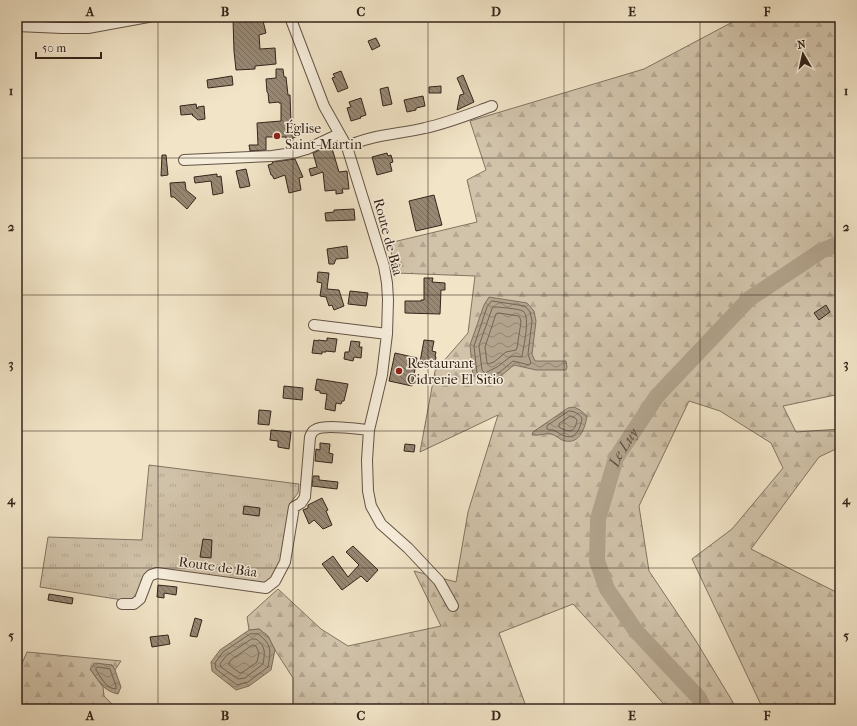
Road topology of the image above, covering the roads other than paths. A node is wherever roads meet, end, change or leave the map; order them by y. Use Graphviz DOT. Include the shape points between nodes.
graph roads {
  1 [pos="148,17"];
  2 [pos="290,17"];
  3 [pos="17,26"];
  4 [pos="492,106"];
  5 [pos="340,134"];
  6 [pos="347,147"];
  7 [pos="184,160"];
  8 [pos="314,325"];
  9 [pos="387,334"];
  10 [pos="369,430"];
  11 [pos="122,604"];
  12 [pos="453,606"];
  1 -- 3 [label="street" via="88,28"];
  2 -- 5 [label="street, Route de Bâa" via="324,106"];
  4 -- 6 [label="street" via="426,128 366,140"];
  5 -- 6 [label="street, Route de Bâa"];
  5 -- 7 [label="street" via="293,153"];
  6 -- 9 [label="street, Route de Bâa" via="384,266 388,300"];
  8 -- 9 [label="street"];
  9 -- 10 [label="street, Route de Bâa" via="382,375"];
  10 -- 11 [label="street, Route de Bâa" via="327,427 313,430 310,438 305,496 302,504 294,507 286,562 275,581 266,588 157,572 148,578 140,599 134,604"];
  10 -- 12 [label="street, Route de Bâa" via="367,475 371,506 381,524 439,581"];
}
